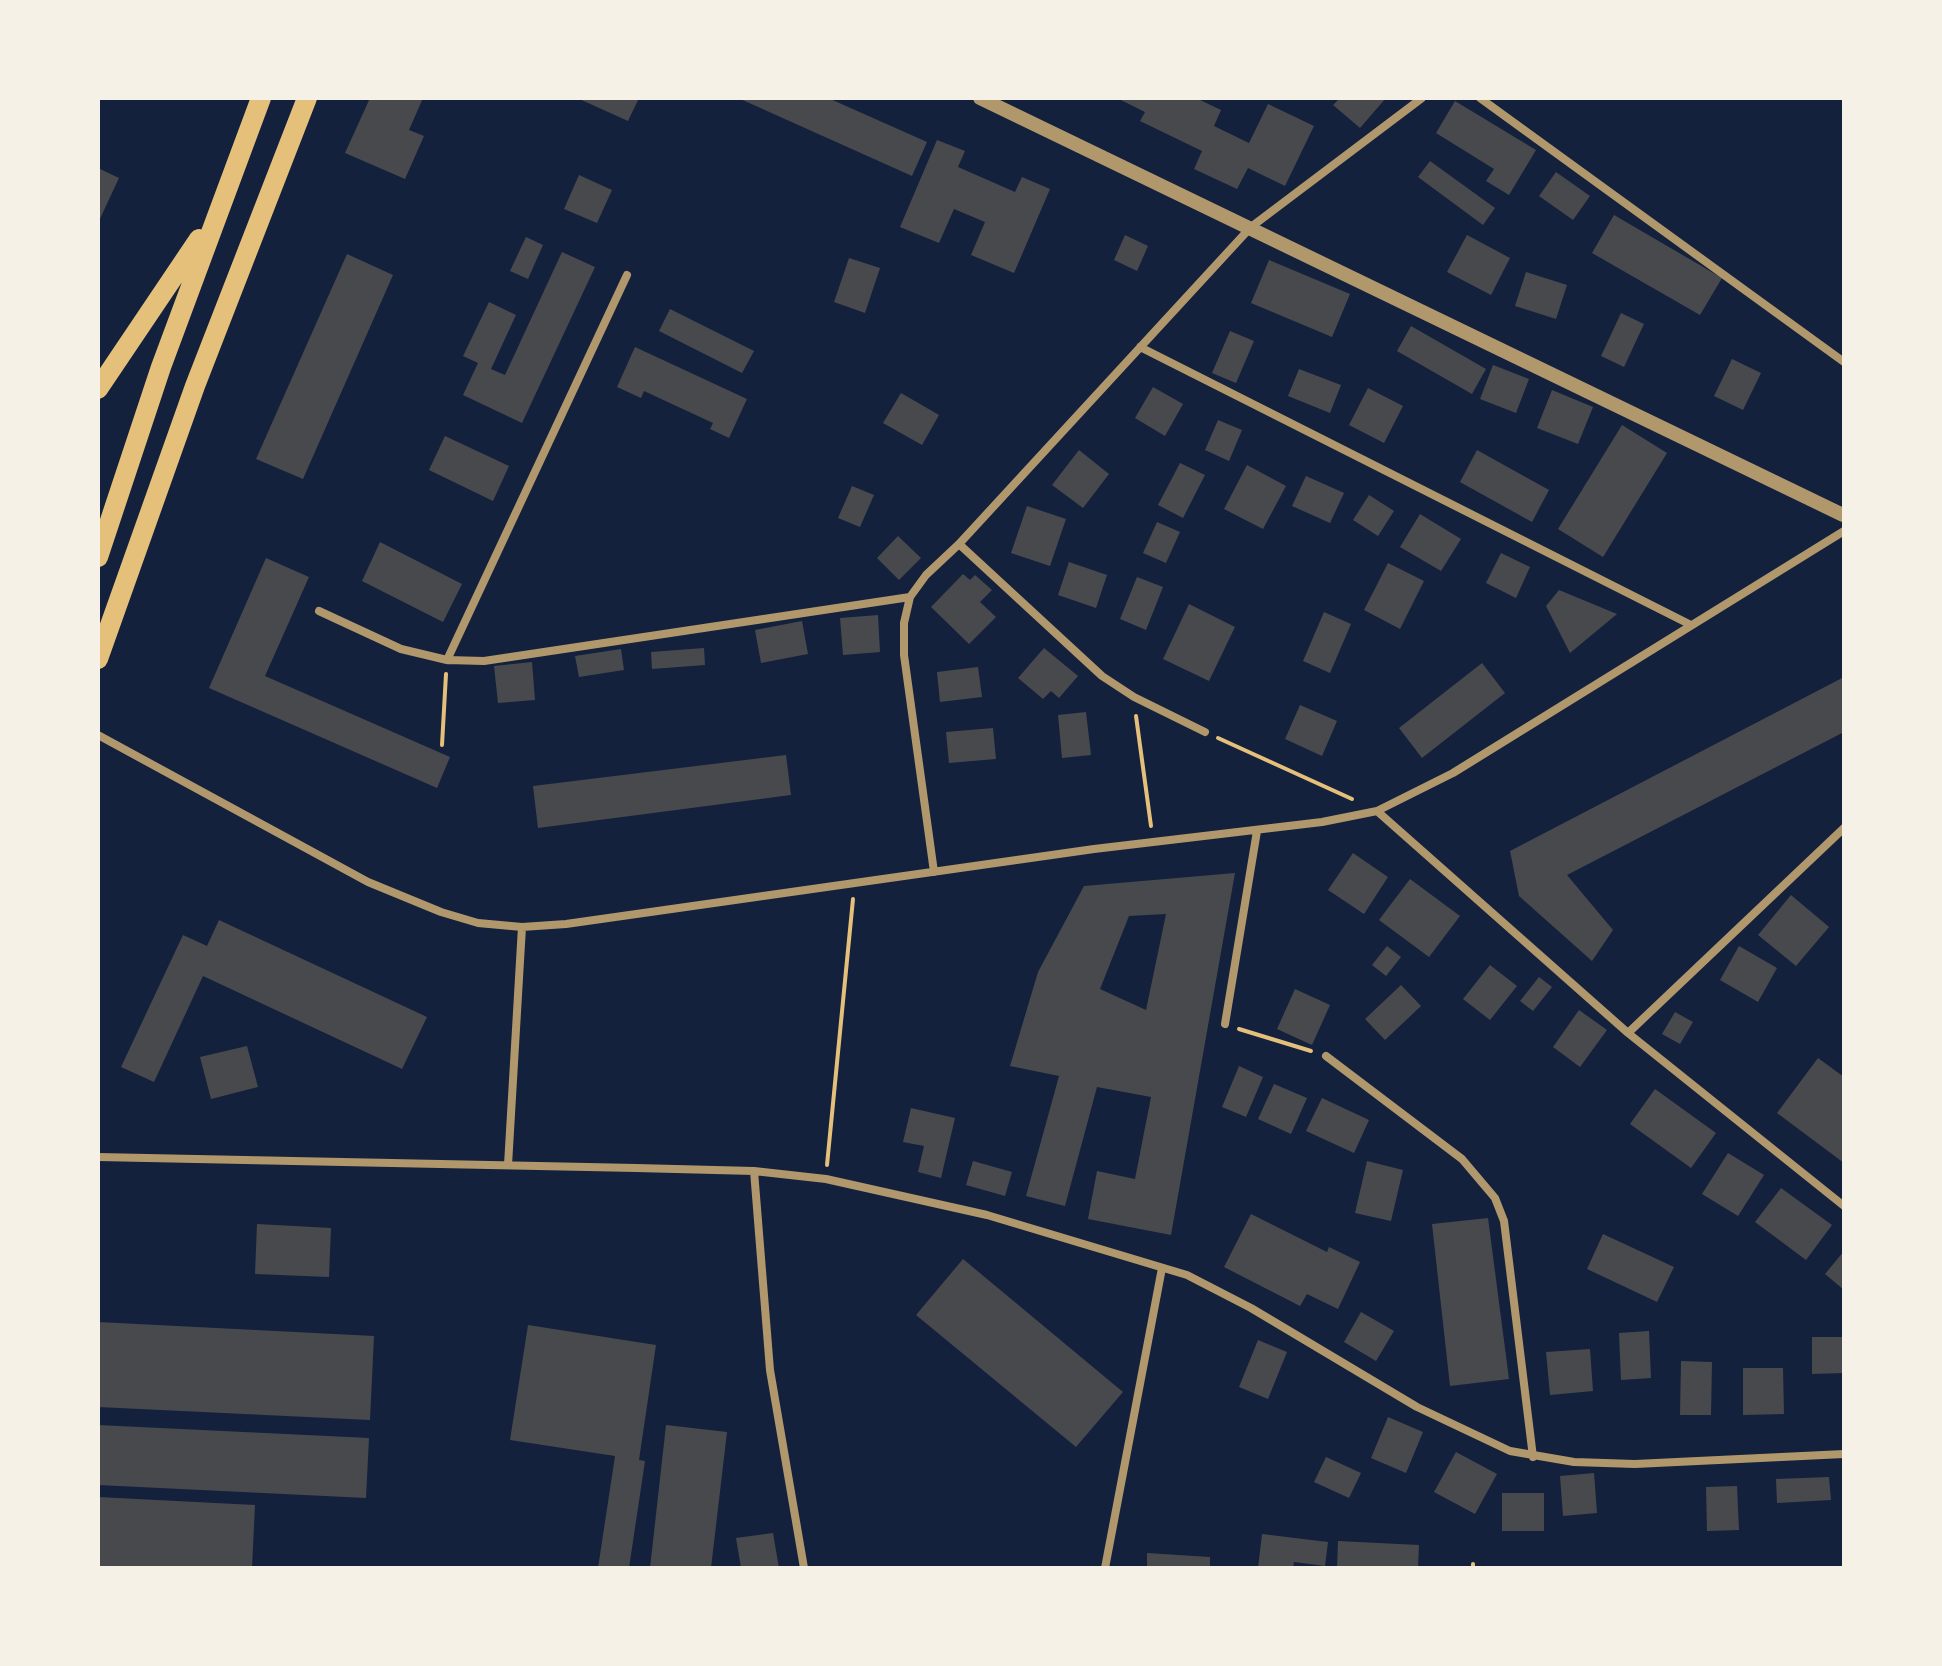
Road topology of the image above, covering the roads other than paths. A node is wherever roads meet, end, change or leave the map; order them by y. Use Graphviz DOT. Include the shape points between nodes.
graph roads {
  1 [pos="261,98"];
  2 [pos="307,98"];
  3 [pos="980,98"];
  4 [pos="1422,98"];
  5 [pos="1480,98"];
  6 [pos="217,213"];
  7 [pos="1251,227"];
  8 [pos="627,275"];
  9 [pos="1140,347"];
  10 [pos="1844,362"];
  11 [pos="98,389"];
  12 [pos="1844,513"];
  13 [pos="1844,530"];
  14 [pos="959,544"];
  15 [pos="98,557"];
  16 [pos="910,597"];
  17 [pos="319,611"];
  18 [pos="1691,625"];
  19 [pos="98,659"];
  20 [pos="447,660"];
  21 [pos="1205,732"];
  22 [pos="98,735"];
  23 [pos="1377,811"];
  24 [pos="1844,828"];
  25 [pos="1257,831"];
  26 [pos="934,872"];
  27 [pos="522,927"];
  28 [pos="1225,1024"];
  29 [pos="1628,1033"];
  30 [pos="1326,1056"];
  31 [pos="98,1157"];
  32 [pos="508,1165"];
  33 [pos="754,1171"];
  34 [pos="1844,1206"];
  35 [pos="1162,1268"];
  36 [pos="1844,1454"];
  37 [pos="1533,1457"];
  38 [pos="804,1568"];
  39 [pos="1105,1568"];
  1 -- 6 [label="main road"];
  2 -- 19 [label="main road" via="189,401"];
  3 -- 7 [label="street"];
  4 -- 7 [label="street"];
  5 -- 10 [label="street"];
  6 -- 11 [label="main road"];
  6 -- 15 [label="main road"];
  7 -- 9 [label="street"];
  7 -- 12 [label="street"];
  8 -- 20 [label="street"];
  9 -- 14 [label="street"];
  9 -- 18 [label="street"];
  12 -- 13 [label="street"];
  13 -- 18 [label="street"];
  14 -- 16 [label="street"];
  14 -- 21 [label="street" via="1058,639 1134,697"];
  16 -- 20 [label="street" via="484,661"];
  16 -- 26 [label="street" via="904,655"];
  17 -- 20 [label="street" via="401,649"];
  18 -- 23 [label="street" via="1453,773"];
  22 -- 27 [label="street" via="368,882 453,916"];
  23 -- 25 [label="street"];
  23 -- 29 [label="street"];
  24 -- 29 [label="street"];
  25 -- 26 [label="street"];
  25 -- 28 [label="street"];
  26 -- 27 [label="street"];
  27 -- 32 [label="street"];
  29 -- 34 [label="street"];
  30 -- 37 [label="street" via="1462,1159 1495,1198 1504,1221"];
  31 -- 32 [label="street"];
  32 -- 33 [label="street"];
  33 -- 35 [label="street" via="826,1179 987,1215"];
  33 -- 38 [label="street" via="770,1370"];
  35 -- 37 [label="street" via="1251,1308 1450,1425"];
  35 -- 39 [label="street"];
  36 -- 37 [label="street" via="1635,1464"];
}
